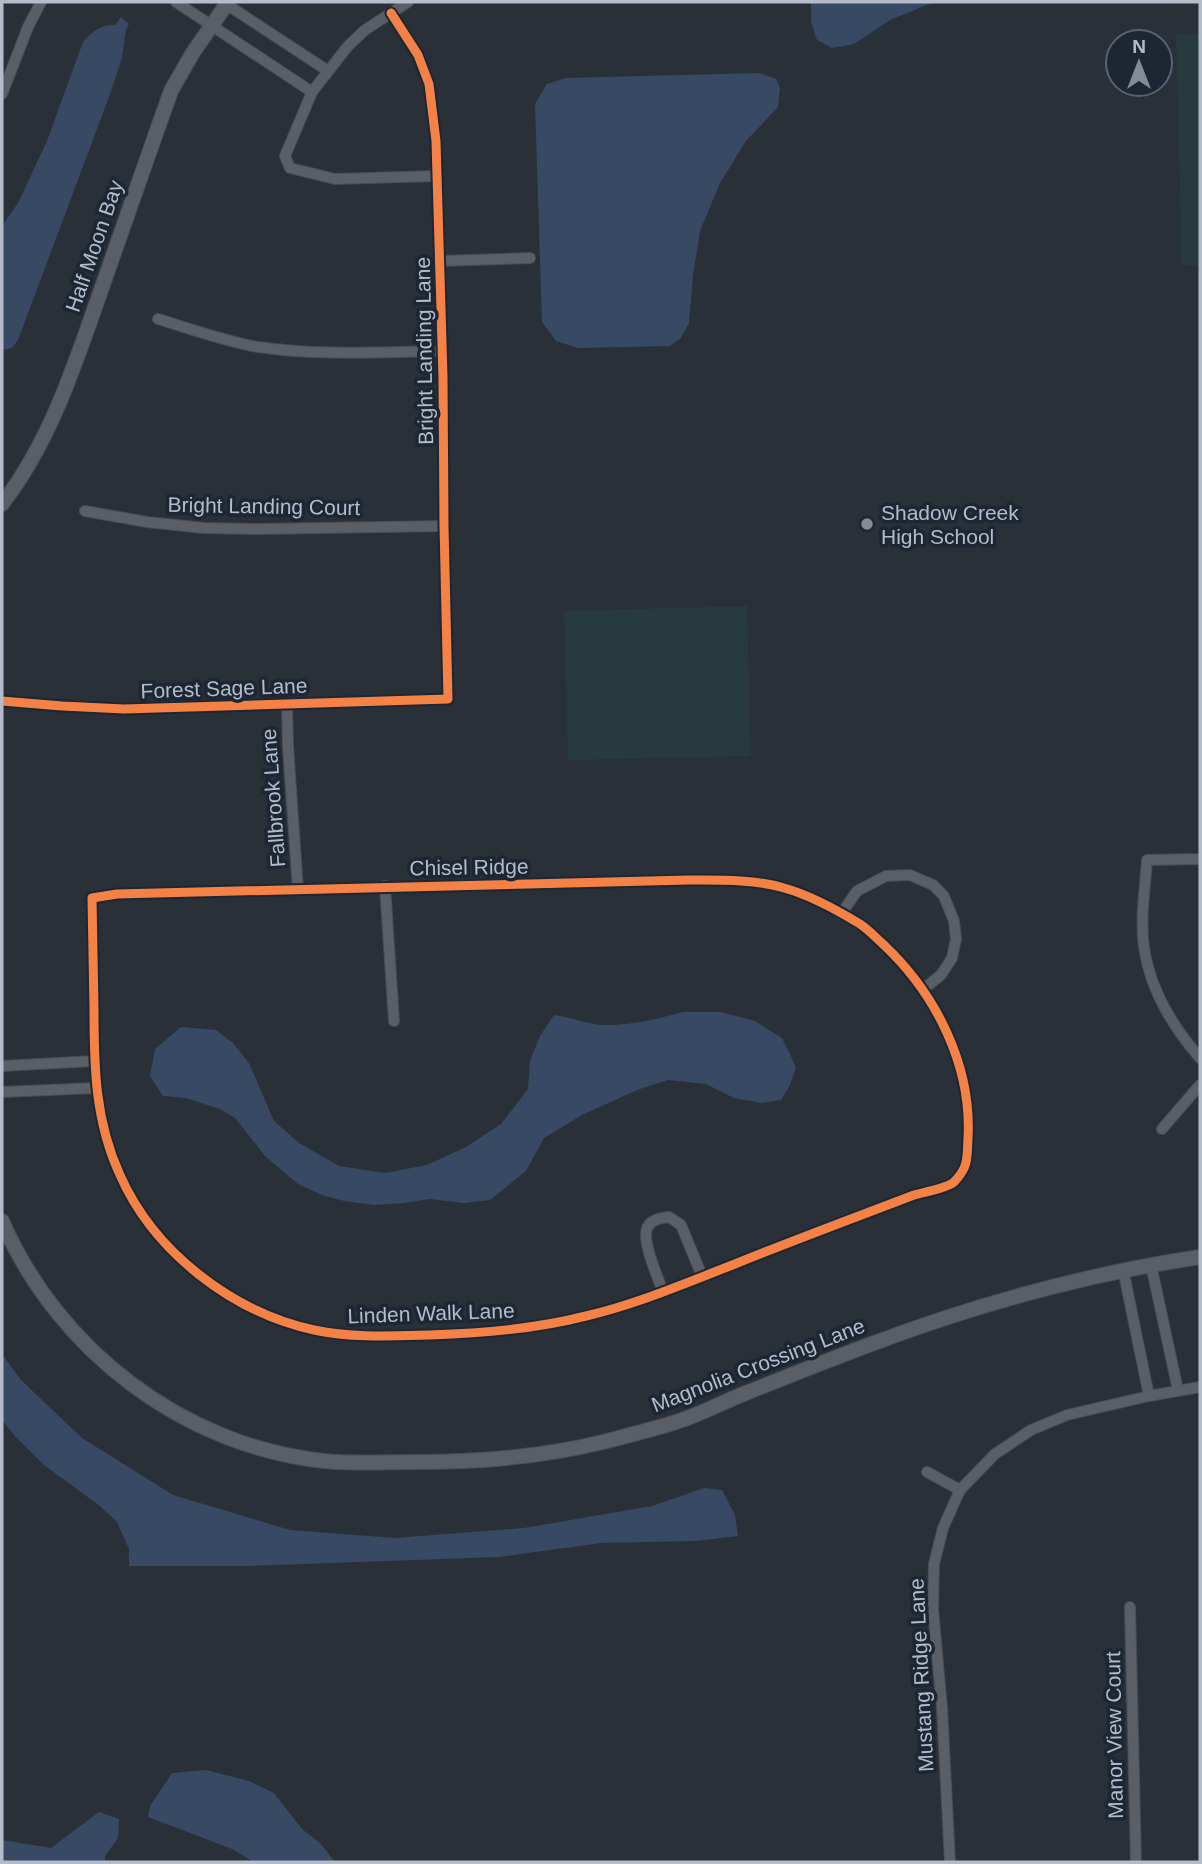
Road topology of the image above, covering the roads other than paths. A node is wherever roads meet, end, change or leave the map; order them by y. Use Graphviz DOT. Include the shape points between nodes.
graph roads {
  1 [pos="41,2"];
  2 [pos="176,2"];
  3 [pos="408,2"];
  4 [pos="226,3"];
  5 [pos="391,13"];
  6 [pos="212,26"];
  7 [pos="328,71"];
  8 [pos="312,92"];
  9 [pos="2,94"];
  10 [pos="437,176"];
  11 [pos="530,258"];
  12 [pos="440,261"];
  13 [pos="158,319"];
  14 [pos="442,351"];
  15 [pos="2,505"];
  16 [pos="85,511"];
  17 [pos="444,526"];
  18 [pos="448,699"];
  19 [pos="2,701"];
  20 [pos="287,705"];
  21 [pos="1200,859"];
  22 [pos="385,886"];
  23 [pos="299,890"];
  24 [pos="92,898"];
  25 [pos="841,914"];
  26 [pos="922,990"];
  27 [pos="394,1021"];
  28 [pos="1200,1058"];
  29 [pos="94,1061"];
  30 [pos="2,1066"];
  31 [pos="1200,1085"];
  32 [pos="96,1088"];
  33 [pos="2,1092"];
  34 [pos="1162,1129"];
  35 [pos="967,1164"];
  36 [pos="2,1221"];
  37 [pos="1200,1256"];
  38 [pos="1151,1265"];
  39 [pos="1123,1269"];
  40 [pos="702,1276"];
  41 [pos="663,1292"];
  42 [pos="1200,1387"];
  43 [pos="1178,1390"];
  44 [pos="1149,1396"];
  45 [pos="927,1472"];
  46 [pos="960,1490"];
  47 [pos="1130,1607"];
  48 [pos="950,1862"];
  49 [pos="1136,1862"];
  1 -- 9 [label="street"];
  2 -- 6 [label="street"];
  3 -- 5 [label="street"];
  4 -- 6 [label="street, Half Moon Bay"];
  4 -- 7 [label="street"];
  5 -- 7 [label="street" via="365,30"];
  5 -- 10 [label="street, Bright Landing Lane" via="418,55 429,84"];
  6 -- 8 [label="street"];
  6 -- 15 [label="street, Half Moon Bay" via="170,91 70,380 47,432"];
  7 -- 8 [label="street"];
  8 -- 10 [label="street" via="285,156 290,168 335,179"];
  10 -- 12 [label="street, Bright Landing Lane"];
  11 -- 12 [label="street"];
  12 -- 14 [label="street, Bright Landing Lane"];
  13 -- 14 [label="street" via="257,347 342,353"];
  14 -- 17 [label="street, Bright Landing Lane"];
  16 -- 17 [label="street, Bright Landing Court" via="204,528"];
  17 -- 18 [label="street, Bright Landing Lane"];
  18 -- 20 [label="street, Forest Sage Lane"];
  19 -- 20 [label="street, Forest Sage Lane" via="124,709"];
  20 -- 23 [label="street, Fallbrook Lane"];
  21 -- 28 [label="street" via="1147,860 1143,928 1156,990 1173,1025"];
  22 -- 23 [label="street, Chisel Ridge"];
  22 -- 25 [label="street, Chisel Ridge" via="737,881 782,887"];
  22 -- 27 [label="street"];
  23 -- 24 [label="street, Chisel Ridge"];
  24 -- 29 [label="street, Linden Walk Lane"];
  25 -- 26 [label="street, Chisel Ridge" via="863,926 902,962"];
  25 -- 26 [label="street" via="857,891 886,876 910,875 944,896 954,921 952,958 941,975"];
  26 -- 35 [label="street, Chisel Ridge" via="946,1030 961,1073 970,1118"];
  29 -- 30 [label="street"];
  29 -- 32 [label="street, Linden Walk Lane"];
  31 -- 34 [label="street"];
  32 -- 33 [label="street"];
  32 -- 41 [label="street, Linden Walk Lane" via="120,1175 160,1237 223,1293 283,1321 341,1334 464,1334 589,1316"];
  35 -- 40 [label="street, Linden Walk Lane" via="952,1184"];
  36 -- 39 [label="street, Magnolia Crossing Lane" via="50,1306 99,1359 146,1396 199,1426 268,1451 324,1461 450,1462 520,1457 598,1443 676,1422 972,1309"];
  37 -- 38 [label="street, Magnolia Crossing Lane"];
  38 -- 39 [label="street, Magnolia Crossing Lane"];
  38 -- 43 [label="street"];
  39 -- 44 [label="street"];
  40 -- 41 [label="street, Linden Walk Lane"];
  40 -- 41 [label="street" via="681,1225 669,1217 655,1220 647,1227 645,1239"];
  42 -- 43 [label="street"];
  43 -- 44 [label="street"];
  44 -- 46 [label="street" via="1067,1415 1031,1430 995,1454"];
  45 -- 46 [label="street"];
  46 -- 48 [label="street, Mustang Ridge Lane" via="934,1564"];
  47 -- 49 [label="street, Manor View Court"];
}
